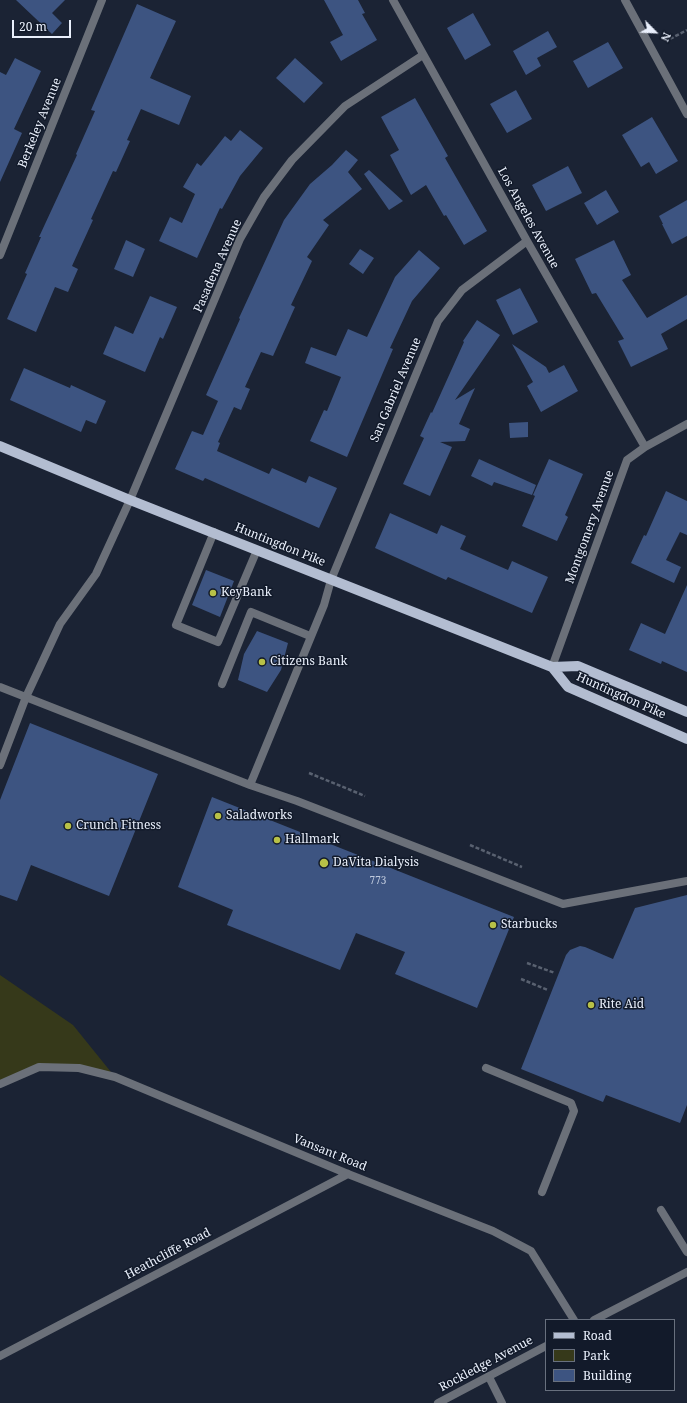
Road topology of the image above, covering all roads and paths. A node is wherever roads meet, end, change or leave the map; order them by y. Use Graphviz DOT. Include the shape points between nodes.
graph roads {
  1 [pos="102,0"];
  2 [pos="393,0"];
  3 [pos="625,0"];
  4 [pos="687,30"];
  5 [pos="670,40"];
  6 [pos="424,55"];
  7 [pos="687,114"];
  8 [pos="527,241"];
  9 [pos="0,255"];
  10 [pos="687,424"];
  11 [pos="0,446"];
  12 [pos="645,447"];
  13 [pos="130,500"];
  14 [pos="214,532"];
  15 [pos="257,550"];
  16 [pos="331,580"];
  17 [pos="310,636"];
  18 [pos="552,668"];
  19 [pos="222,684"];
  20 [pos="0,687"];
  21 [pos="26,697"];
  22 [pos="687,712"];
  23 [pos="687,739"];
  24 [pos="0,765"];
  25 [pos="309,773"];
  26 [pos="250,785"];
  27 [pos="365,796"];
  28 [pos="470,845"];
  29 [pos="522,867"];
  30 [pos="687,881"];
  31 [pos="527,963"];
  32 [pos="555,973"];
  33 [pos="521,979"];
  34 [pos="548,990"];
  35 [pos="486,1068"];
  36 [pos="0,1084"];
  37 [pos="348,1174"];
  38 [pos="542,1192"];
  39 [pos="661,1210"];
  40 [pos="687,1252"];
  41 [pos="687,1272"];
  42 [pos="573,1319"];
  43 [pos="596,1319"];
  44 [pos="545,1347"];
  45 [pos="0,1356"];
  46 [pos="489,1377"];
  47 [pos="438,1403"];
  48 [pos="502,1403"];
  1 -- 9 [label="street, Berkeley Avenue"];
  2 -- 6 [label="street, Los Angeles Avenue"];
  3 -- 7 [label="street"];
  4 -- 5 [label="path"];
  6 -- 8 [label="street, Los Angeles Avenue"];
  6 -- 13 [label="street, Pasadena Avenue" via="345,106 292,160 264,198 240,240"];
  8 -- 12 [label="street, Los Angeles Avenue"];
  8 -- 16 [label="street, San Gabriel Avenue" via="462,290 438,321"];
  10 -- 12 [label="street, Montgomery Avenue"];
  11 -- 13 [label="main road, Huntingdon Pike"];
  12 -- 18 [label="street, Montgomery Avenue" via="627,460"];
  13 -- 14 [label="main road, Huntingdon Pike"];
  13 -- 21 [label="street, Pasadena Avenue" via="96,574 60,624"];
  14 -- 15 [label="main road, Huntingdon Pike"];
  14 -- 15 [label="street" via="176,625 218,642"];
  15 -- 16 [label="main road, Huntingdon Pike"];
  16 -- 17 [label="street, San Gabriel Avenue" via="324,605"];
  16 -- 18 [label="main road, Huntingdon Pike"];
  17 -- 19 [label="street" via="251,612"];
  17 -- 26 [label="street, San Gabriel Avenue"];
  18 -- 22 [label="main road, Huntingdon Pike" via="578,666"];
  18 -- 23 [label="main road, Huntingdon Pike" via="568,687"];
  20 -- 21 [label="street"];
  21 -- 24 [label="street, Pasadena Avenue"];
  21 -- 26 [label="street"];
  25 -- 27 [label="path"];
  26 -- 30 [label="street" via="563,904"];
  28 -- 29 [label="path"];
  31 -- 32 [label="path"];
  33 -- 34 [label="path"];
  35 -- 38 [label="street" via="571,1103 574,1111"];
  36 -- 37 [label="street, Vansant Road" via="39,1067 79,1068 115,1077"];
  37 -- 42 [label="street, Vansant Road" via="493,1231 531,1251"];
  37 -- 45 [label="street, Heathcliffe Road"];
  39 -- 40 [label="street"];
  41 -- 43 [label="street"];
  44 -- 46 [label="street, Rockledge Avenue"];
  46 -- 47 [label="street, Rockledge Avenue"];
  46 -- 48 [label="street"];
}
